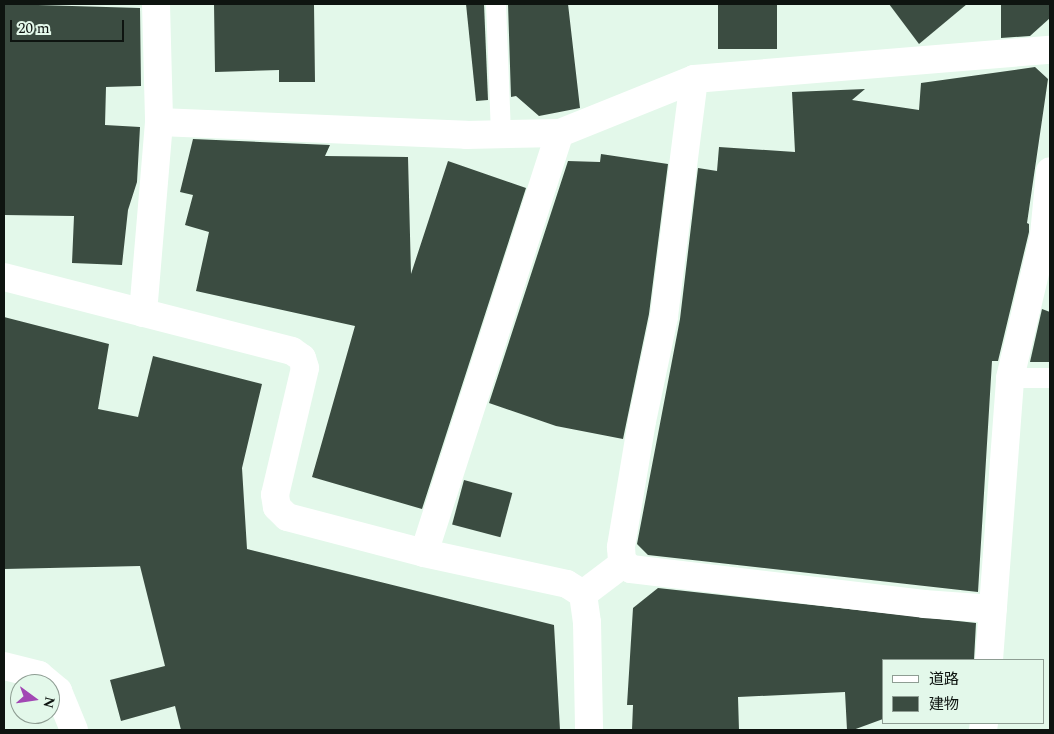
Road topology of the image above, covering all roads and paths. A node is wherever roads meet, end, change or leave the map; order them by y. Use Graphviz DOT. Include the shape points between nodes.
graph roads {
  1 [pos="156,4"];
  2 [pos="496,4"];
  3 [pos="1050,50"];
  4 [pos="694,79"];
  5 [pos="159,122"];
  6 [pos="560,132"];
  7 [pos="501,135"];
  8 [pos="1050,171"];
  9 [pos="4,277"];
  10 [pos="143,313"];
  11 [pos="1010,378"];
  12 [pos="1050,378"];
  13 [pos="424,553"];
  14 [pos="624,563"];
  15 [pos="583,594"];
  16 [pos="993,609"];
  17 [pos="989,659"];
  18 [pos="4,666"];
  19 [pos="74,730"];
  20 [pos="589,730"];
  1 -- 5 [label="street"];
  2 -- 7 [label="lane"];
  3 -- 4 [label="street"];
  4 -- 6 [label="street"];
  4 -- 14 [label="street" via="664,317 620,547"];
  5 -- 7 [label="street"];
  5 -- 10 [label="street"];
  6 -- 7 [label="street"];
  6 -- 13 [label="street"];
  8 -- 11 [label="street" via="1044,235"];
  9 -- 10 [label="street"];
  10 -- 13 [label="street" via="292,351 302,358 305,368 275,495 277,508 287,517"];
  11 -- 12 [label="lane"];
  11 -- 16 [label="street"];
  13 -- 15 [label="street" via="567,584"];
  14 -- 15 [label="street"];
  14 -- 16 [label="street" via="631,569 924,604"];
  15 -- 20 [label="street" via="588,622"];
  16 -- 17 [label="street"];
  18 -- 19 [label="street" via="39,675 58,691"];
}
